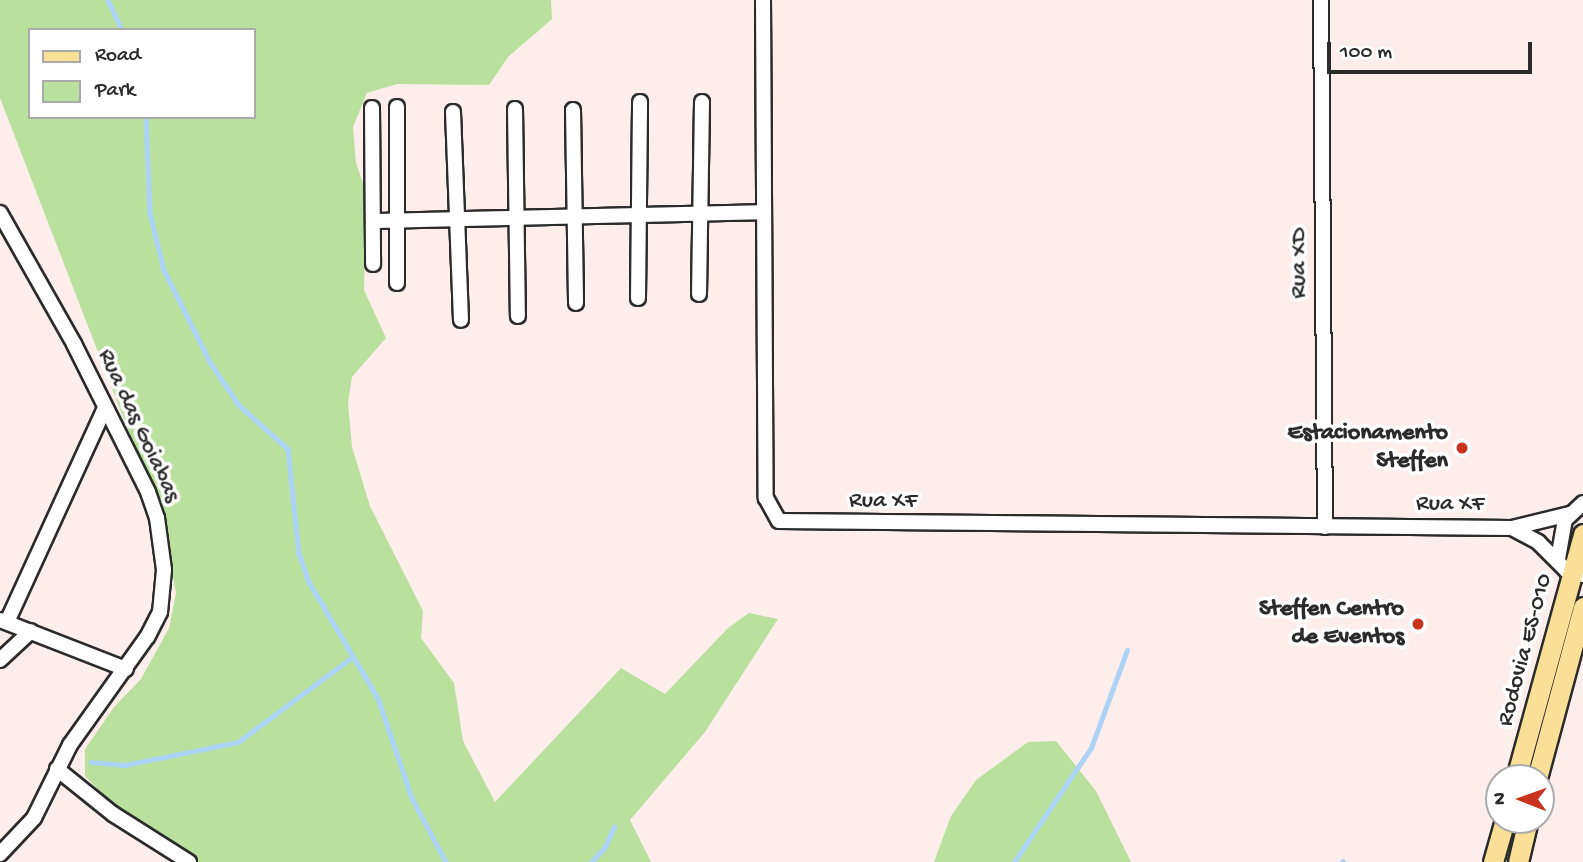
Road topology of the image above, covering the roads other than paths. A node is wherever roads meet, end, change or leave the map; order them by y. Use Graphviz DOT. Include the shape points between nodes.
graph roads {
  1 [pos="763,0"];
  2 [pos="1321,0"];
  3 [pos="640,102"];
  4 [pos="702,102"];
  5 [pos="397,107"];
  6 [pos="372,108"];
  7 [pos="515,109"];
  8 [pos="573,110"];
  9 [pos="453,112"];
  10 [pos="764,212"];
  11 [pos="0,213"];
  12 [pos="699,215"];
  13 [pos="638,216"];
  14 [pos="575,218"];
  15 [pos="516,220"];
  16 [pos="373,221"];
  17 [pos="457,221"];
  18 [pos="397,222"];
  19 [pos="373,264"];
  20 [pos="397,283"];
  21 [pos="699,294"];
  22 [pos="638,298"];
  23 [pos="576,303"];
  24 [pos="518,316"];
  25 [pos="461,320"];
  26 [pos="104,410"];
  27 [pos="1583,503"];
  28 [pos="1569,514"];
  29 [pos="1325,527"];
  30 [pos="1512,528"];
  31 [pos="1583,534"];
  32 [pos="1571,569"];
  33 [pos="1583,607"];
  34 [pos="3,621"];
  35 [pos="32,631"];
  36 [pos="0,660"];
  37 [pos="126,669"];
  38 [pos="1520,764"];
  39 [pos="1541,764"];
  40 [pos="57,769"];
  41 [pos="1501,834"];
  42 [pos="1525,834"];
  43 [pos="1534,834"];
  44 [pos="0,854"];
  45 [pos="189,862"];
  46 [pos="1493,862"];
  47 [pos="1518,862"];
  48 [pos="1527,862"];
  1 -- 10 [label="street, Rua XF"];
  2 -- 29 [label="street, Rua XD"];
  3 -- 13 [label="street"];
  4 -- 12 [label="street"];
  5 -- 18 [label="street"];
  6 -- 16 [label="street"];
  7 -- 15 [label="street"];
  8 -- 14 [label="street"];
  9 -- 17 [label="street"];
  10 -- 12 [label="street"];
  10 -- 29 [label="street, Rua XF" via="766,498 779,521"];
  11 -- 26 [label="street, Rua das Goiabas" via="74,344"];
  12 -- 13 [label="street"];
  12 -- 21 [label="street"];
  13 -- 14 [label="street"];
  13 -- 22 [label="street"];
  14 -- 15 [label="street"];
  14 -- 23 [label="street"];
  15 -- 17 [label="street"];
  15 -- 24 [label="street"];
  16 -- 18 [label="street"];
  16 -- 19 [label="street"];
  17 -- 18 [label="street"];
  17 -- 25 [label="street"];
  18 -- 20 [label="street"];
  26 -- 34 [label="street"];
  26 -- 37 [label="street, Rua das Goiabas" via="148,492 157,518 164,570 160,612"];
  27 -- 28 [label="street, Rua XF"];
  28 -- 30 [label="street, Rua XF"];
  28 -- 32 [label="street"];
  29 -- 30 [label="street, Rua XF"];
  30 -- 32 [label="street, Rua XF"];
  31 -- 32 [label="main road, Rodovia ES-010"];
  32 -- 38 [label="main road, Rodovia ES-010"];
  33 -- 39 [label="main road, Rodovia ES-010"];
  34 -- 35 [label="street"];
  35 -- 36 [label="street"];
  35 -- 37 [label="street"];
  37 -- 40 [label="street, Rua das Goiabas"];
  40 -- 44 [label="street, Rua das Goiabas" via="34,818"];
  40 -- 45 [label="street" via="113,814"];
  41 -- 46 [label="main road"];
  42 -- 47 [label="main road"];
  43 -- 48 [label="street"];
}
